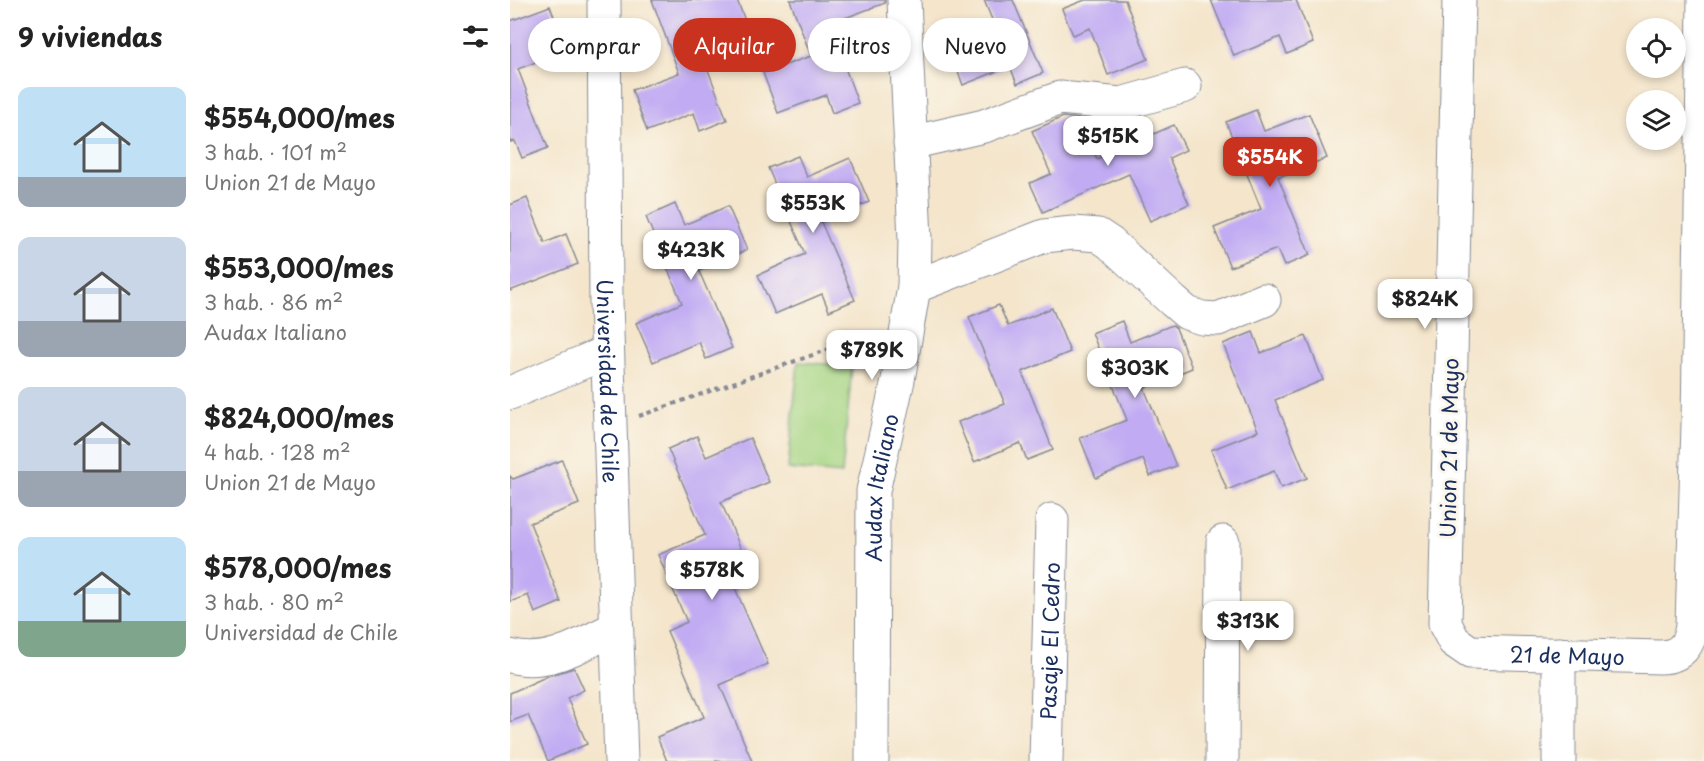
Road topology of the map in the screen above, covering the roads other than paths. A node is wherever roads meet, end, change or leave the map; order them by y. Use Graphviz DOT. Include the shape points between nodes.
graph roads {
  1 [pos="604,0"];
  2 [pos="904,0"];
  3 [pos="1459,0"];
  4 [pos="1704,0"];
  5 [pos="1185,86"];
  6 [pos="910,143"];
  7 [pos="914,287"];
  8 [pos="1264,300"];
  9 [pos="607,352"];
  10 [pos="510,393"];
  11 [pos="1052,520"];
  12 [pos="1223,542"];
  13 [pos="616,628"];
  14 [pos="1454,642"];
  15 [pos="1559,654"];
  16 [pos="510,656"];
  17 [pos="621,761"];
  18 [pos="872,761"];
  19 [pos="1046,761"];
  20 [pos="1222,761"];
  21 [pos="1559,761"];
  1 -- 9 [label="street, Universidad de Chile"];
  2 -- 6 [label="street, Audax Italiano"];
  3 -- 14 [label="street, Union 21 de Mayo" via="1444,615"];
  4 -- 15 [label="street, 21 de Mayo" via="1698,424 1689,642 1669,657"];
  5 -- 6 [label="street" via="1121,104 1060,98 984,126"];
  6 -- 7 [label="street, Audax Italiano"];
  7 -- 8 [label="street" via="1044,236 1073,233 1098,235 1110,243 1187,313 1218,320"];
  7 -- 18 [label="street, Audax Italiano" via="873,491"];
  9 -- 10 [label="street"];
  9 -- 13 [label="street, Universidad de Chile"];
  11 -- 19 [label="street, Pasaje El Cedro"];
  12 -- 20 [label="street"];
  13 -- 16 [label="street" via="554,656"];
  13 -- 17 [label="street, Universidad de Chile"];
  14 -- 15 [label="street, 21 de Mayo" via="1470,652"];
  15 -- 21 [label="street"];
}
